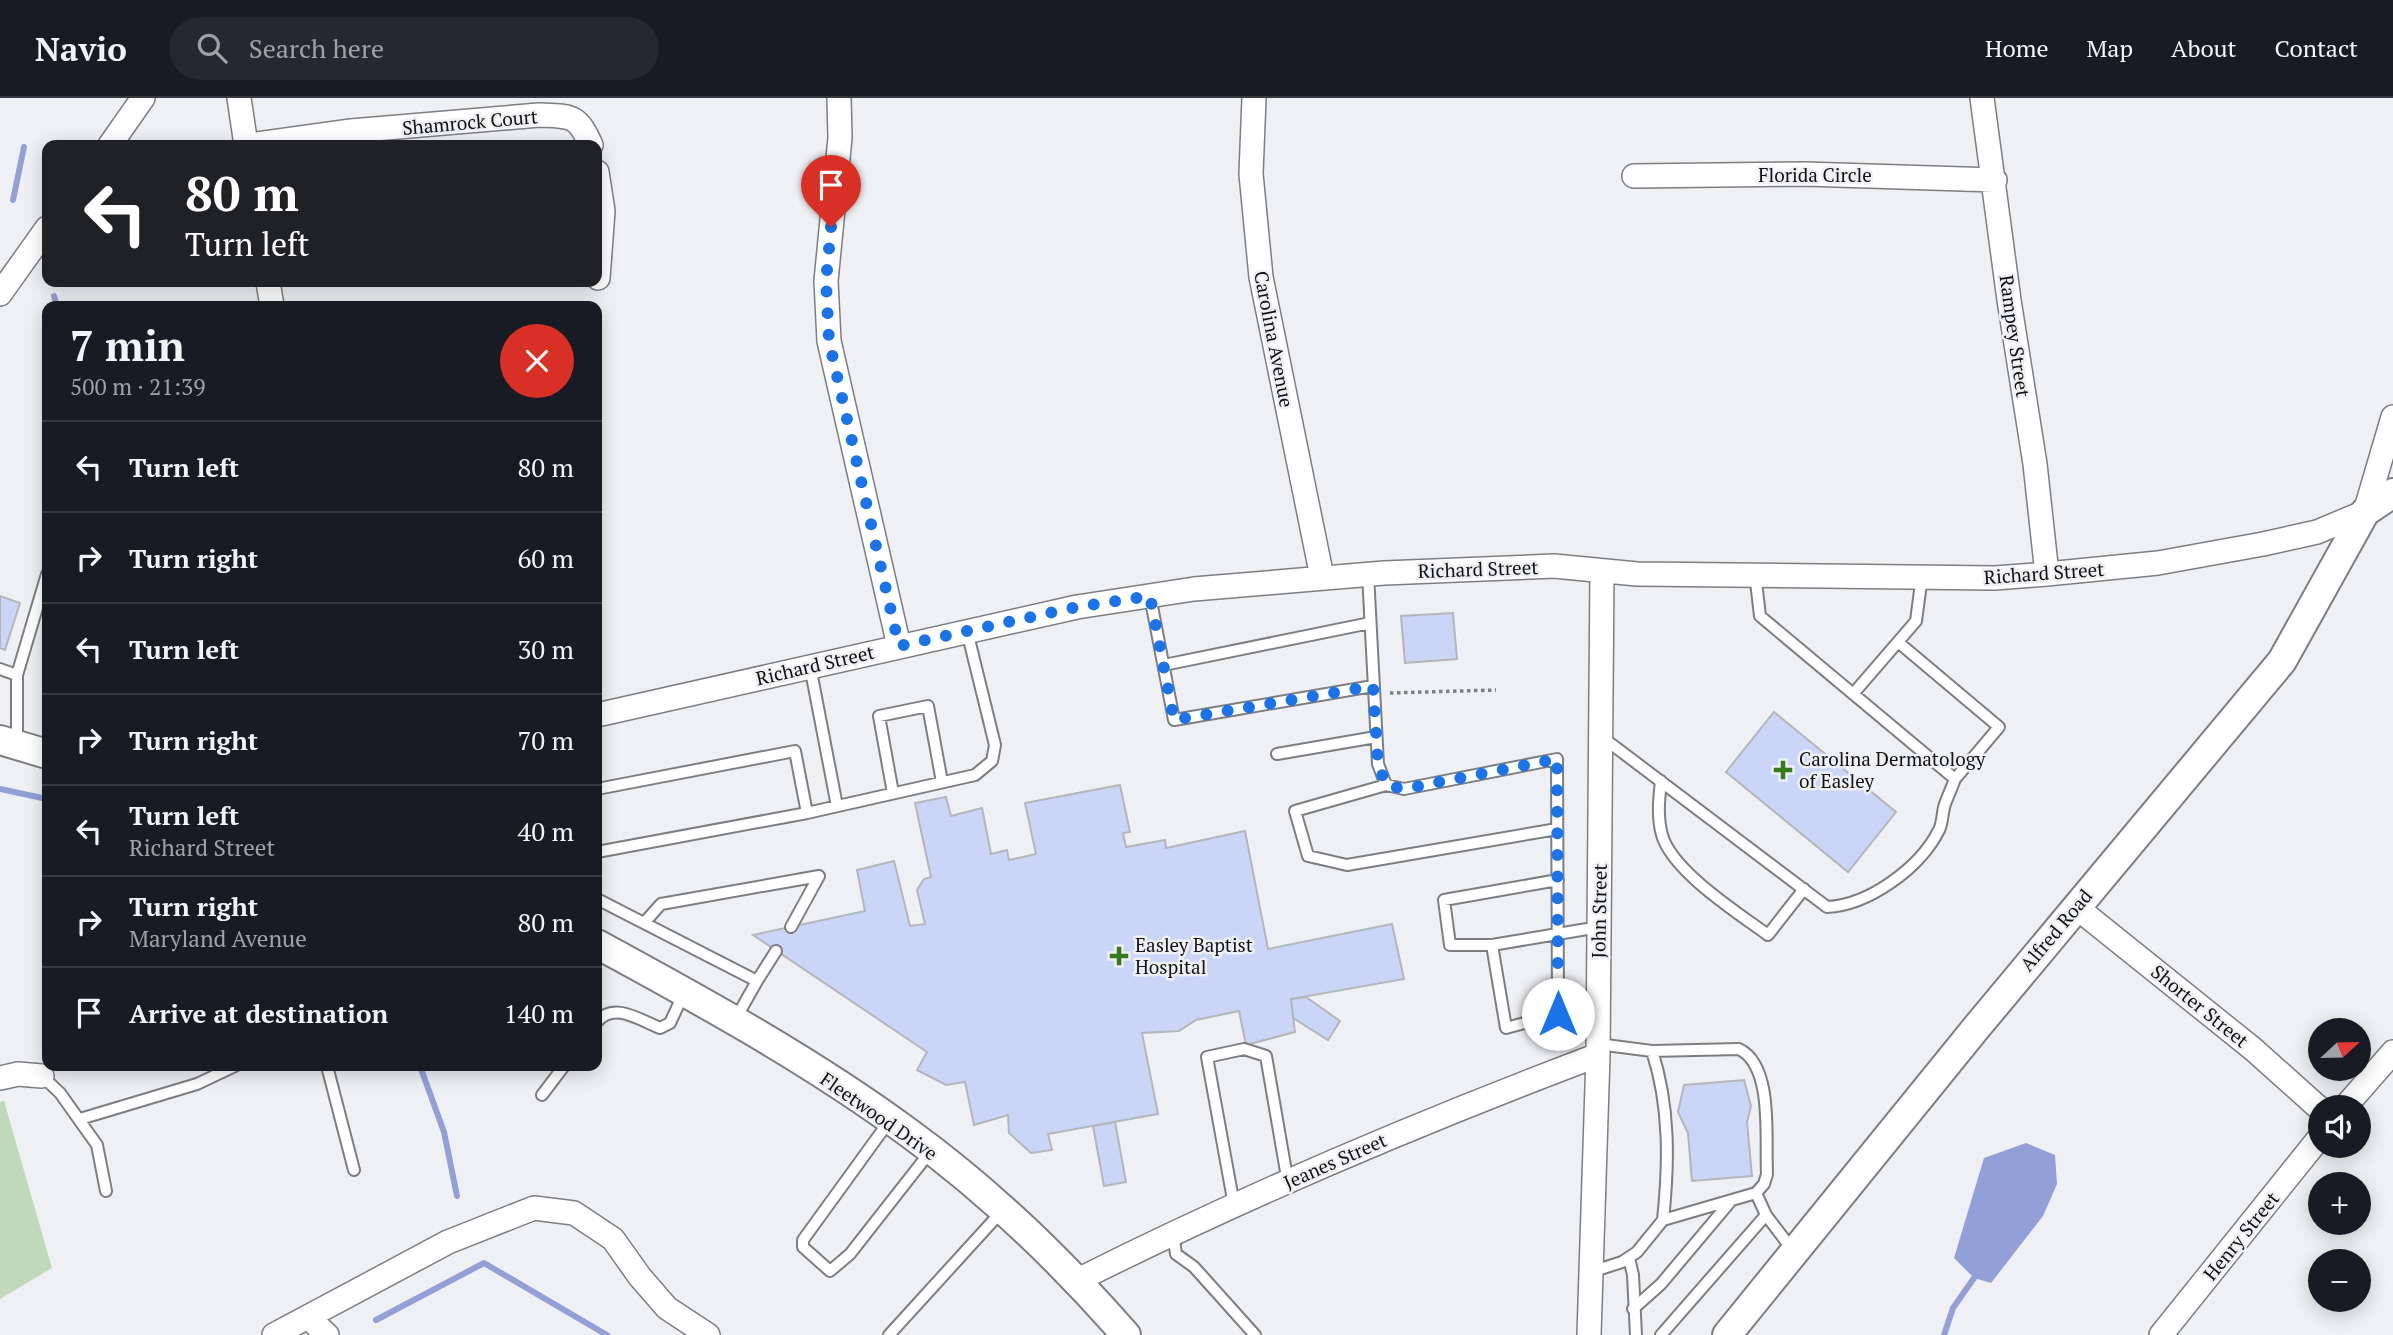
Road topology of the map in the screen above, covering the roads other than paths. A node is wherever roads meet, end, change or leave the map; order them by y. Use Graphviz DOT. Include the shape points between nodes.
graph roads {
  1 [pos="143,98"];
  2 [pos="239,98"];
  3 [pos="839,98"];
  4 [pos="1254,98"];
  5 [pos="1982,98"];
  6 [pos="114,140"];
  7 [pos="247,140"];
  8 [pos="285,140"];
  9 [pos="590,140"];
  10 [pos="1634,176"];
  11 [pos="1995,180"];
  12 [pos="602,204"];
  13 [pos="602,224"];
  14 [pos="42,235"];
  15 [pos="0,294"];
  16 [pos="2393,417"];
  17 [pos="2393,493"];
  18 [pos="2365,513"];
  19 [pos="1602,571"];
  20 [pos="1755,573"];
  21 [pos="1368,574"];
  22 [pos="2047,574"];
  23 [pos="1922,576"];
  24 [pos="1322,578"];
  25 [pos="42,591"];
  26 [pos="1150,596"];
  27 [pos="1370,623"];
  28 [pos="967,631"];
  29 [pos="1898,642"];
  30 [pos="899,646"];
  31 [pos="1164,665"];
  32 [pos="810,666"];
  33 [pos="0,668"];
  34 [pos="17,675"];
  35 [pos="1374,690"];
  36 [pos="1853,694"];
  37 [pos="602,714"];
  38 [pos="1601,736"];
  39 [pos="1376,737"];
  40 [pos="9,742"];
  41 [pos="42,752"];
  42 [pos="1276,754"];
  43 [pos="1955,779"];
  44 [pos="1661,781"];
  45 [pos="942,782"];
  46 [pos="1386,785"];
  47 [pos="602,788"];
  48 [pos="893,793"];
  49 [pos="837,806"];
  50 [pos="807,813"];
  51 [pos="1557,829"];
  52 [pos="602,851"];
  53 [pos="1558,880"];
  54 [pos="1804,889"];
  55 [pos="602,902"];
  56 [pos="2076,907"];
  57 [pos="644,923"];
  58 [pos="791,927"];
  59 [pos="1599,927"];
  60 [pos="1558,933"];
  61 [pos="1492,945"];
  62 [pos="602,947"];
  63 [pos="776,951"];
  64 [pos="757,981"];
  65 [pos="684,992"];
  66 [pos="602,1015"];
  67 [pos="734,1021"];
  68 [pos="1598,1050"];
  69 [pos="1652,1051"];
  70 [pos="2393,1052"];
  71 [pos="224,1071"];
  72 [pos="328,1071"];
  73 [pos="560,1071"];
  74 [pos="42,1076"];
  75 [pos="0,1078"];
  76 [pos="542,1095"];
  77 [pos="2355,1095"];
  78 [pos="2308,1098"];
  79 [pos="80,1119"];
  80 [pos="890,1121"];
  81 [pos="931,1151"];
  82 [pos="2308,1152"];
  83 [pos="354,1170"];
  84 [pos="1288,1183"];
  85 [pos="106,1191"];
  86 [pos="1756,1193"];
  87 [pos="1730,1202"];
  88 [pos="1235,1208"];
  89 [pos="1002,1210"];
  90 [pos="1766,1215"];
  91 [pos="1662,1220"];
  92 [pos="1173,1233"];
  93 [pos="1794,1252"];
  94 [pos="1629,1258"];
  95 [pos="1591,1272"];
  96 [pos="1078,1280"];
  97 [pos="1633,1309"];
  98 [pos="308,1317"];
  99 [pos="274,1335"];
  100 [pos="327,1335"];
  101 [pos="708,1335"];
  102 [pos="889,1335"];
  103 [pos="1126,1335"];
  104 [pos="1255,1335"];
  105 [pos="1589,1335"];
  106 [pos="1636,1335"];
  107 [pos="1661,1335"];
  108 [pos="1727,1335"];
  109 [pos="2161,1335"];
  1 -- 6 [label="street"];
  2 -- 7 [label="street"];
  3 -- 30 [label="street" via="840,138 826,281 829,341"];
  4 -- 24 [label="street, Carolina Avenue" via="1251,174 1261,277"];
  5 -- 11 [label="street, Rampey Street"];
  8 -- 9 [label="street, Shamrock Court" via="538,115 569,116 582,124"];
  10 -- 11 [label="street, Florida Circle" via="1805,174"];
  11 -- 22 [label="street, Rampey Street"];
  12 -- 13 [label="street"];
  14 -- 15 [label="street"];
  16 -- 18 [label="street"];
  17 -- 18 [label="street"];
  18 -- 22 [label="street, Richard Street" via="2317,532 2263,544 2158,564"];
  18 -- 56 [label="street, Alfred Road" via="2282,661"];
  19 -- 20 [label="street, Richard Street"];
  19 -- 21 [label="street, Richard Street" via="1554,566"];
  19 -- 38 [label="street, John Street"];
  20 -- 23 [label="street, Richard Street"];
  20 -- 36 [label="lane" via="1760,616"];
  21 -- 24 [label="street, Richard Street"];
  21 -- 27 [label="lane"];
  22 -- 23 [label="street, Richard Street"];
  23 -- 29 [label="lane" via="1916,621"];
  24 -- 26 [label="street, Richard Street"];
  25 -- 34 [label="lane"];
  26 -- 28 [label="street, Richard Street"];
  26 -- 31 [label="lane"];
  27 -- 31 [label="lane"];
  27 -- 35 [label="lane"];
  28 -- 30 [label="street, Richard Street"];
  28 -- 45 [label="lane" via="995,745 992,761 975,775"];
  29 -- 36 [label="lane"];
  29 -- 43 [label="lane" via="1999,727"];
  30 -- 32 [label="street, Richard Street"];
  31 -- 35 [label="lane" via="1174,720"];
  32 -- 37 [label="street, Richard Street"];
  32 -- 49 [label="lane"];
  33 -- 34 [label="lane"];
  34 -- 40 [label="lane"];
  35 -- 39 [label="lane"];
  36 -- 43 [label="lane"];
  38 -- 44 [label="lane"];
  38 -- 59 [label="street, John Street"];
  39 -- 42 [label="lane"];
  39 -- 46 [label="lane" via="1378,764"];
  40 -- 41 [label="street"];
  43 -- 54 [label="lane" via="1940,829 1921,857 1900,875 1844,906 1827,907"];
  44 -- 54 [label="lane"];
  44 -- 54 [label="lane" via="1662,837 1674,859 1743,917 1768,934"];
  45 -- 48 [label="lane"];
  45 -- 48 [label="lane" via="928,706 879,716"];
  46 -- 51 [label="lane" via="1404,789 1557,759"];
  46 -- 51 [label="lane" via="1295,811 1308,856 1347,865"];
  47 -- 50 [label="lane" via="795,751"];
  48 -- 49 [label="lane"];
  49 -- 50 [label="lane"];
  50 -- 52 [label="lane"];
  51 -- 53 [label="lane"];
  53 -- 60 [label="lane"];
  53 -- 61 [label="lane" via="1444,900 1450,945"];
  55 -- 57 [label="lane"];
  56 -- 78 [label="street, Shorter Street"];
  56 -- 93 [label="street, Alfred Road"];
  57 -- 58 [label="lane" via="660,904 819,876"];
  57 -- 64 [label="lane"];
  59 -- 60 [label="lane"];
  59 -- 68 [label="street, John Street"];
  60 -- 61 [label="lane"];
  60 -- 61 [label="lane" via="1558,1014 1506,1028"];
  62 -- 65 [label="street, Fleetwood Drive"];
  63 -- 64 [label="lane"];
  64 -- 67 [label="lane"];
  65 -- 66 [label="lane" via="670,1023 660,1028 618,1011"];
  65 -- 67 [label="street, Fleetwood Drive"];
  67 -- 80 [label="street, Fleetwood Drive"];
  68 -- 69 [label="lane"];
  68 -- 84 [label="street, Jeanes Street"];
  68 -- 95 [label="street, John Street"];
  69 -- 86 [label="lane" via="1739,1049 1755,1062 1763,1089 1767,1174"];
  69 -- 91 [label="lane" via="1667,1126"];
  70 -- 77 [label="street"];
  71 -- 79 [label="lane" via="197,1084"];
  72 -- 83 [label="lane"];
  73 -- 76 [label="lane"];
  74 -- 75 [label="street"];
  74 -- 79 [label="lane"];
  79 -- 85 [label="lane" via="97,1145"];
  80 -- 81 [label="street, Fleetwood Drive"];
  80 -- 81 [label="lane" via="803,1240 803,1247 830,1271 850,1254"];
  81 -- 89 [label="street, Fleetwood Drive"];
  82 -- 109 [label="street, Henry Street"];
  84 -- 88 [label="street, Jeanes Street"];
  84 -- 88 [label="lane" via="1266,1056 1244,1049 1207,1057"];
  86 -- 87 [label="lane"];
  86 -- 90 [label="lane"];
  87 -- 91 [label="lane"];
  87 -- 97 [label="lane" via="1661,1284"];
  88 -- 92 [label="street, Jeanes Street"];
  89 -- 96 [label="street, Fleetwood Drive"];
  89 -- 102 [label="lane"];
  90 -- 93 [label="lane"];
  90 -- 107 [label="lane"];
  91 -- 94 [label="lane"];
  92 -- 96 [label="street, Jeanes Street"];
  92 -- 104 [label="lane" via="1176,1254 1194,1267"];
  93 -- 108 [label="street, Alfred Road"];
  94 -- 95 [label="lane"];
  94 -- 97 [label="lane"];
  95 -- 105 [label="street, John Street"];
  96 -- 103 [label="street, Fleetwood Drive"];
  97 -- 106 [label="lane"];
  98 -- 99 [label="street"];
  98 -- 100 [label="street"];
  98 -- 101 [label="street" via="449,1242 534,1208 574,1213 613,1239 667,1308"];
}
